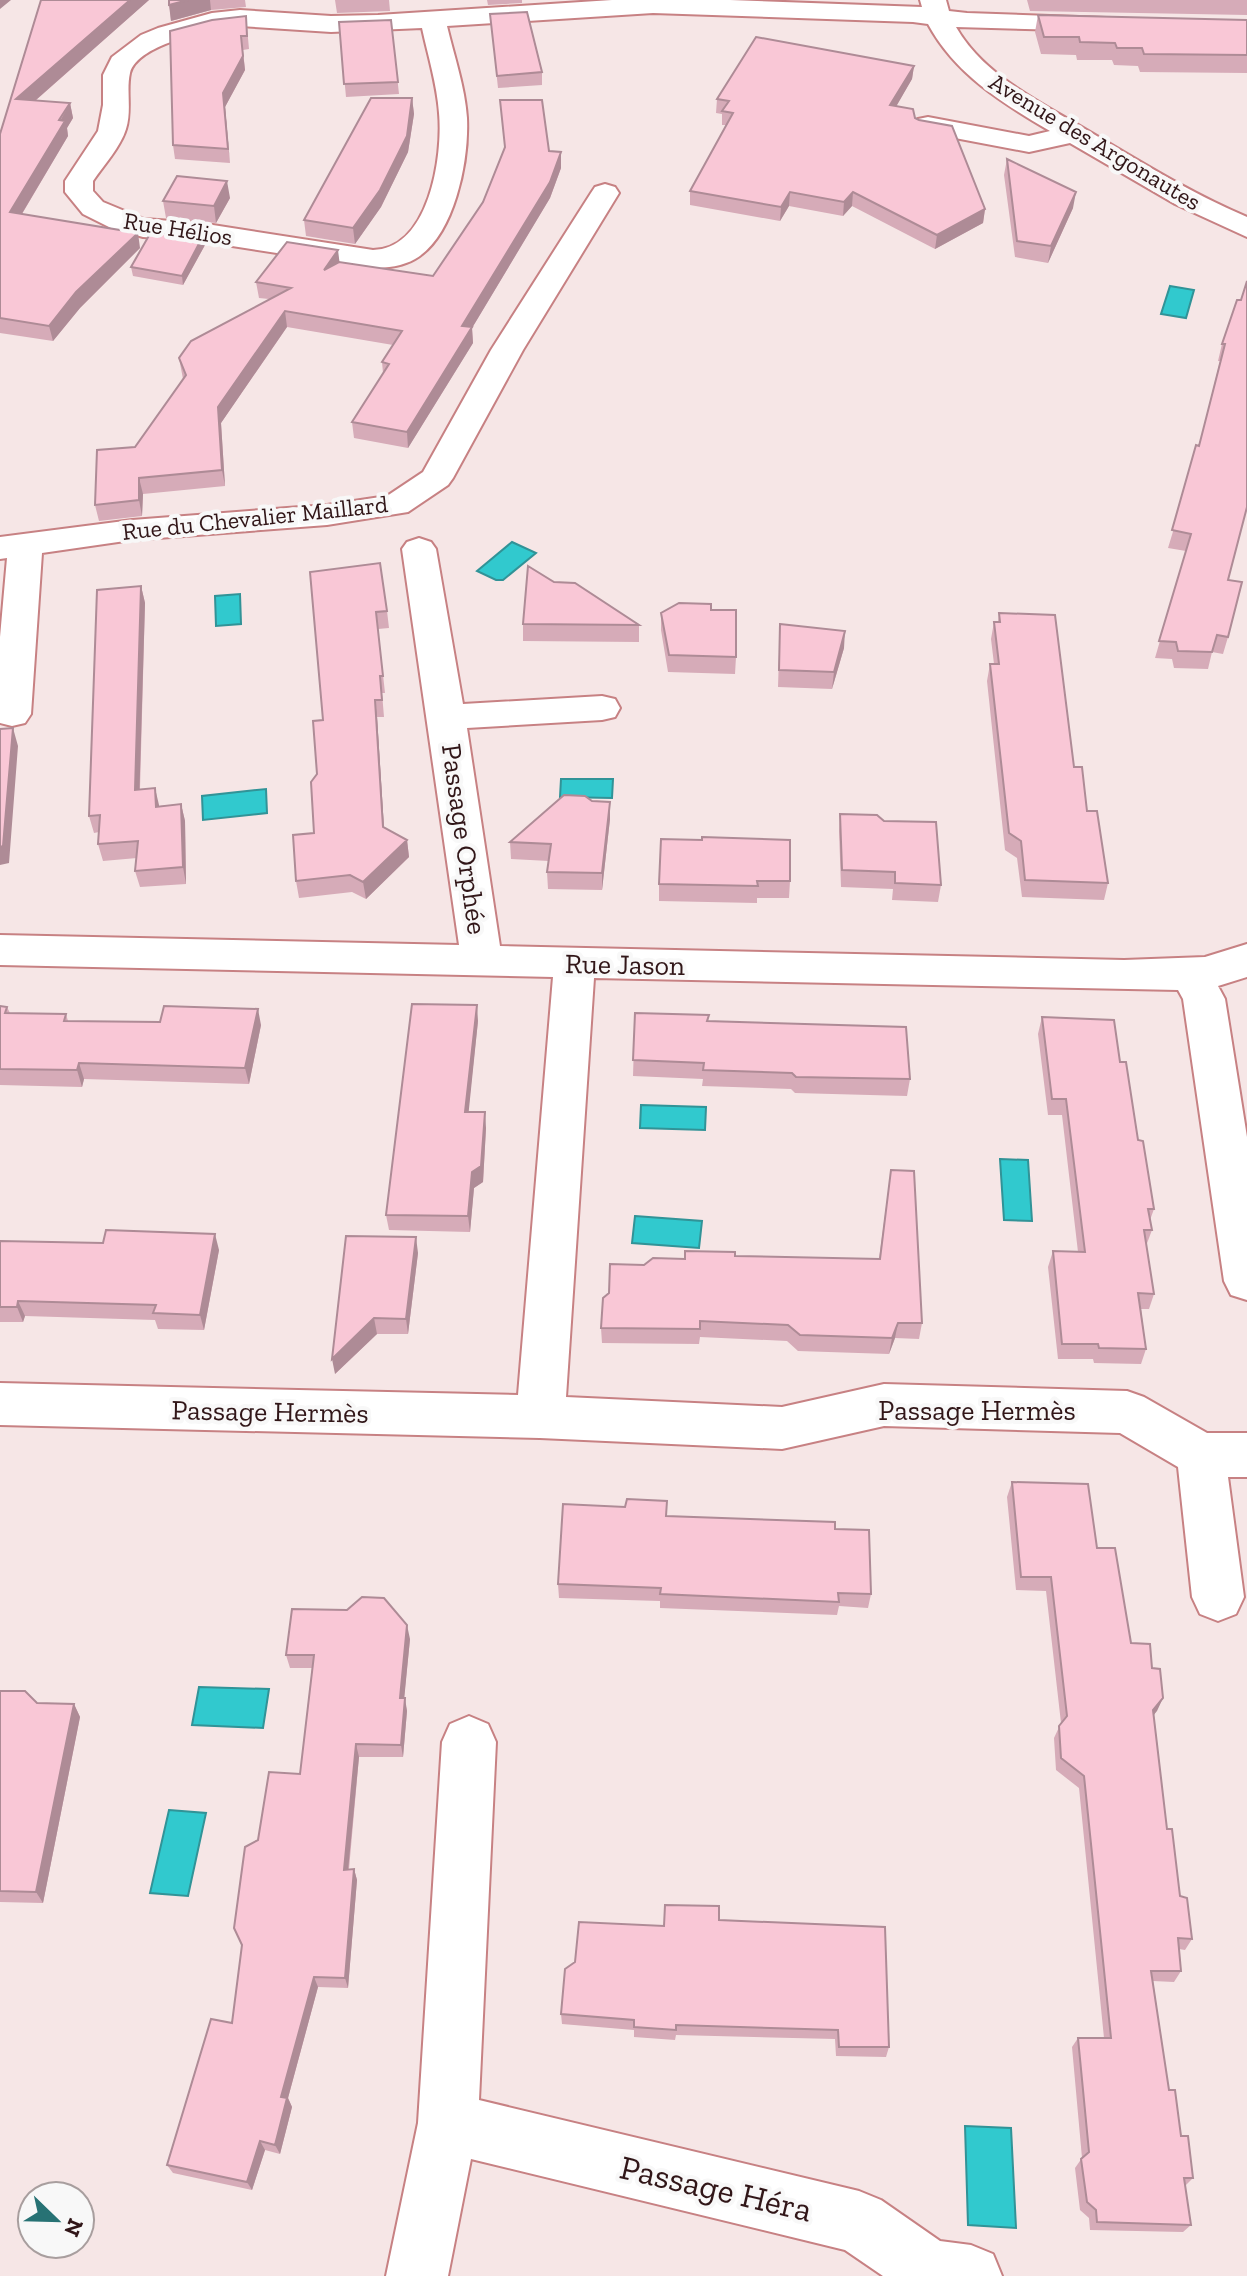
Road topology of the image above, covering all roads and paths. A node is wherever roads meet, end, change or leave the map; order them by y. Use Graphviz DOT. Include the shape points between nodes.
graph roads {
  1 [pos="791,5"];
  2 [pos="934,8"];
  3 [pos="1087,11"];
  4 [pos="433,20"];
  5 [pos="1120,23"];
  6 [pos="928,125"];
  7 [pos="1075,134"];
  8 [pos="605,193"];
  9 [pos="1247,228"];
  10 [pos="12,546"];
  11 [pos="419,549"];
  12 [pos="602,708"];
  13 [pos="12,714"];
  14 [pos="447,717"];
  15 [pos="0,950"];
  16 [pos="1247,959"];
  17 [pos="482,962"];
  18 [pos="575,962"];
  19 [pos="1191,974"];
  20 [pos="1247,1281"];
  21 [pos="0,1404"];
  22 [pos="540,1417"];
  23 [pos="1224,1455"];
  24 [pos="1218,1597"];
  25 [pos="469,1742"];
  26 [pos="448,2123"];
  27 [pos="417,2276"];
  28 [pos="971,2276"];
  1 -- 2 [label="street, Rue Hélios"];
  1 -- 4 [label="street, Rue Hélios" via="653,5"];
  2 -- 3 [label="street, Rue Hélios" via="967,21"];
  2 -- 7 [label="street, Avenue des Argonautes" via="959,50 986,78"];
  3 -- 5 [label="street, Rue Hélios"];
  4 -- 4 [label="street, Rue Hélios" via="331,24 240,18 212,21 150,41 121,63 112,131 79,181 79,192 106,216 143,228 373,259 400,256 411,250 436,211 451,159 452,114"];
  6 -- 7 [label="street" via="1029,144"];
  7 -- 9 [label="street, Avenue des Argonautes" via="1195,206"];
  8 -- 10 [label="street, Rue du Chevalier Maillard" via="507,350 436,478 396,505"];
  10 -- 13 [label="street, Rue du Chevalier Maillard"];
  11 -- 14 [label="street, Passage Orphée"];
  12 -- 14 [label="street, Passage Orphée"];
  14 -- 17 [label="street, Passage Orphée"];
  15 -- 17 [label="street, Rue Jason"];
  16 -- 19 [label="street, Rue Jason"];
  17 -- 18 [label="street, Rue Jason"];
  18 -- 19 [label="street, Rue Jason"];
  18 -- 22 [label="street"];
  19 -- 20 [label="street" via="1204,999"];
  21 -- 22 [label="street, Passage Hermès"];
  22 -- 23 [label="street, Passage Hermès" via="782,1428 884,1405 1127,1412"];
  23 -- 24 [label="street"];
  25 -- 26 [label="street"];
  26 -- 27 [label="street"];
  26 -- 28 [label="street, Passage Héra" via="859,2222 929,2271"];
}
